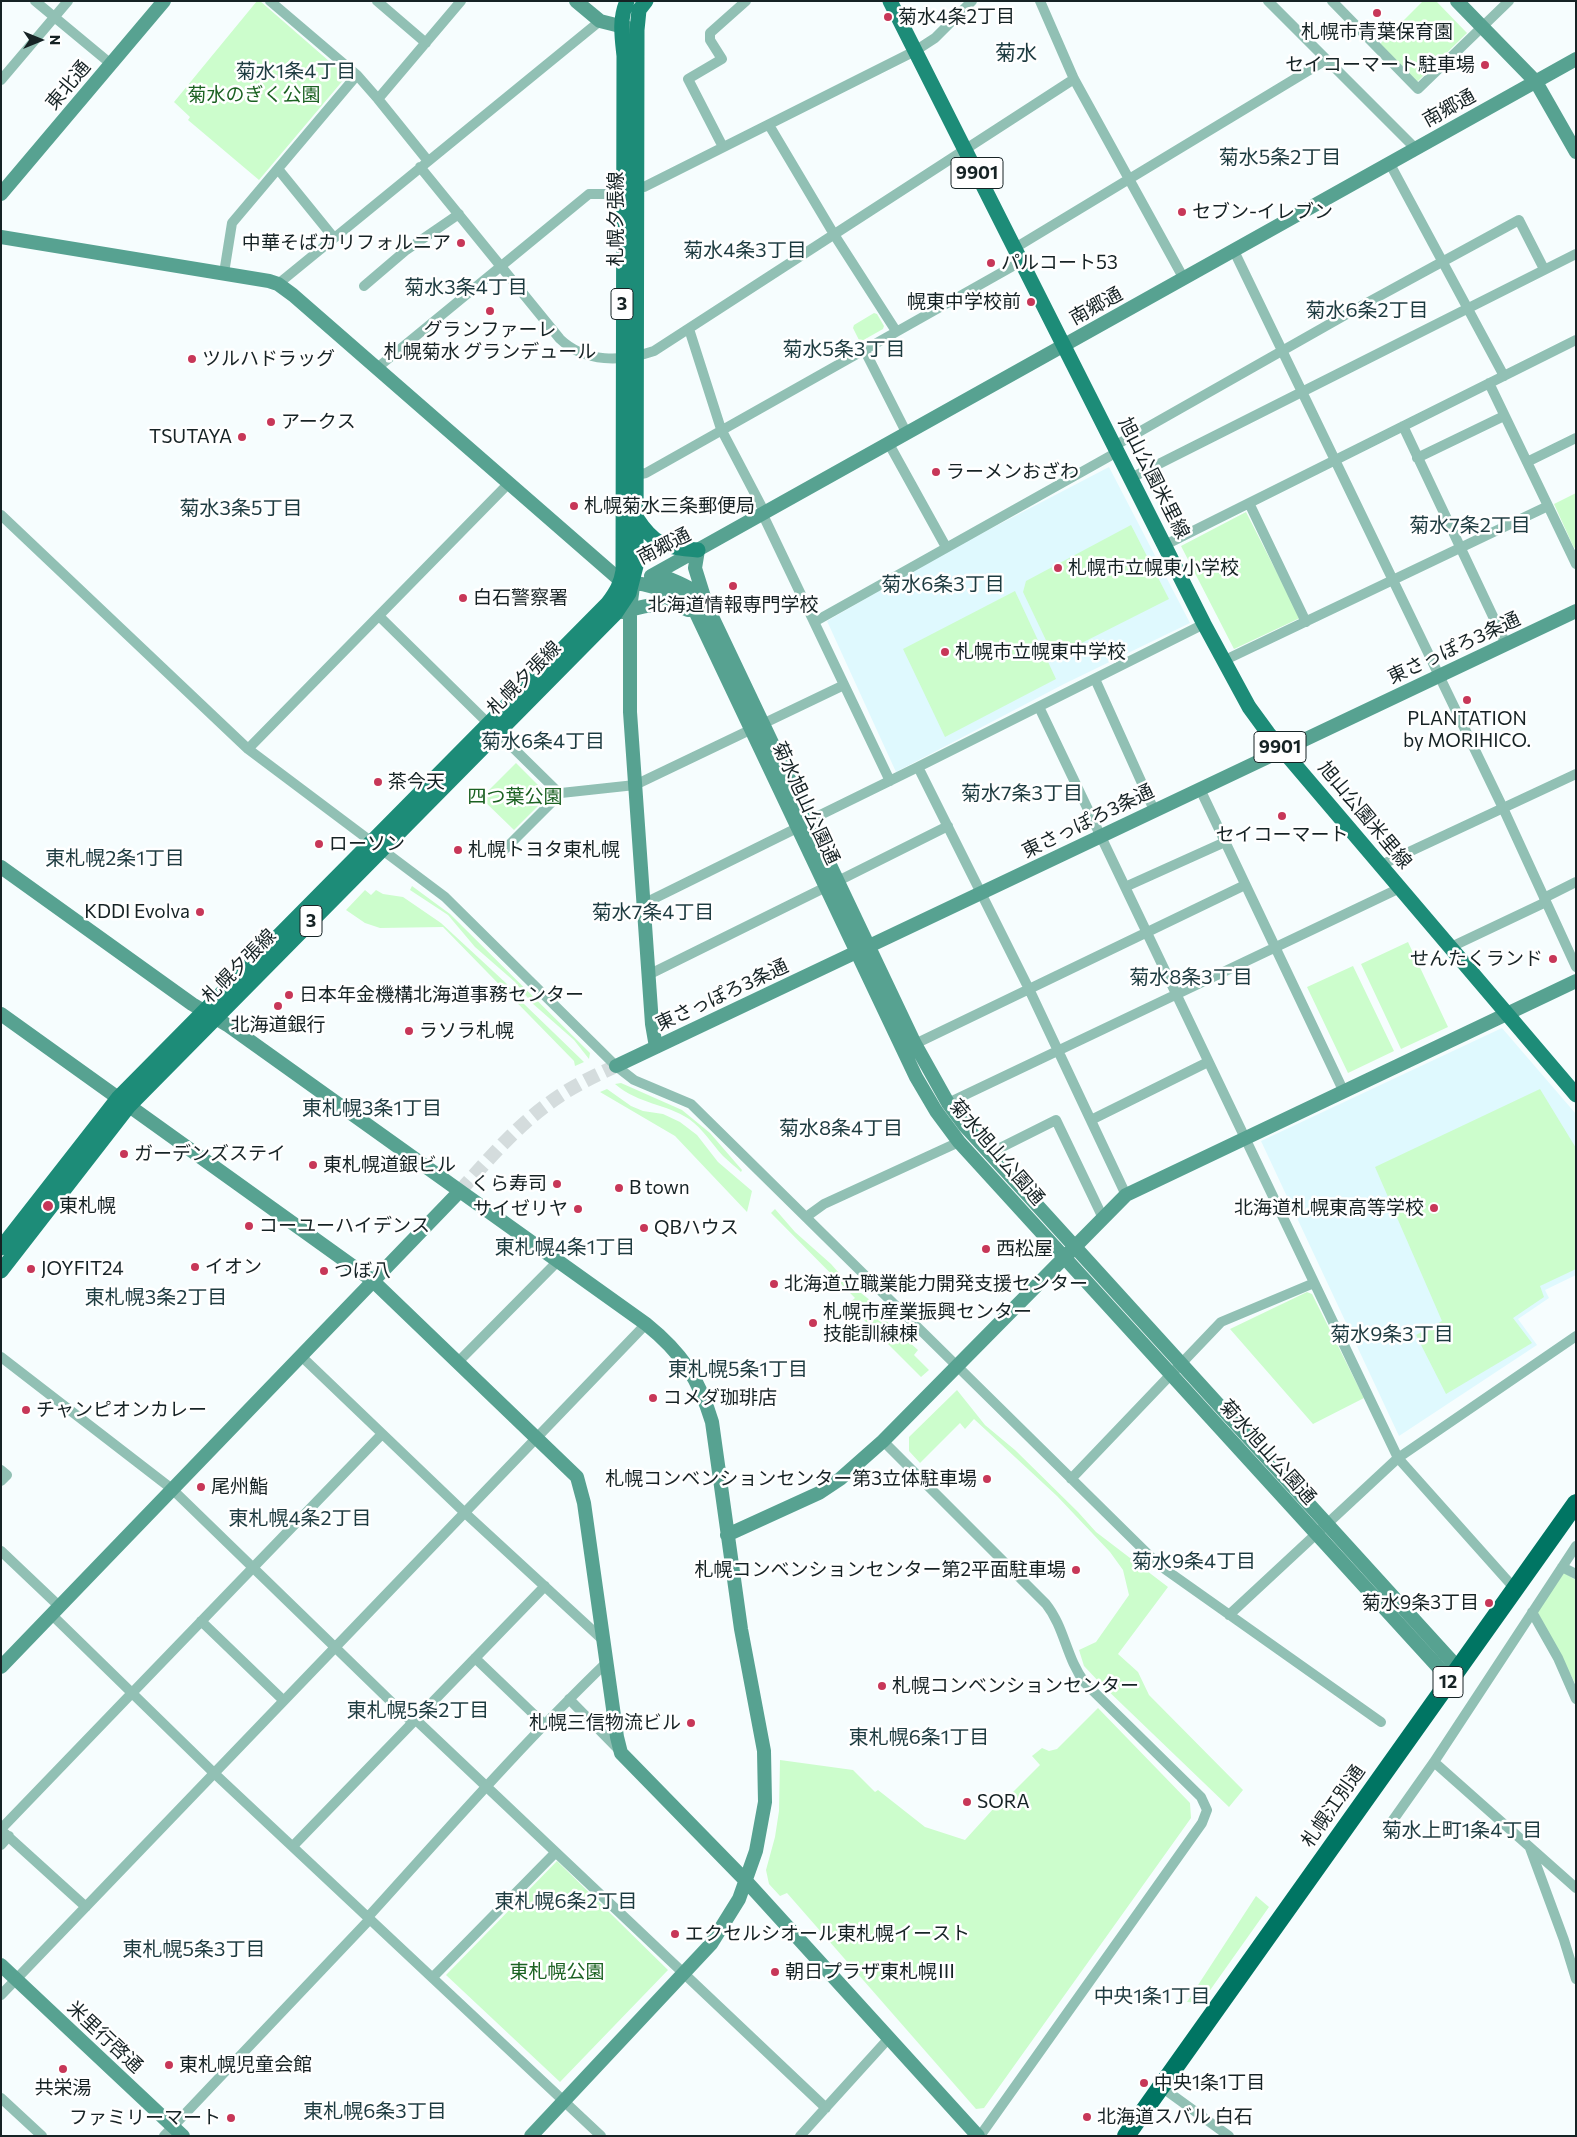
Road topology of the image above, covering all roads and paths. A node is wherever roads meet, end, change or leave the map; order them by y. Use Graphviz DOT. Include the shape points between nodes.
graph roads {
  1 [pos="35,1"];
  2 [pos="68,1"];
  3 [pos="164,1"];
  4 [pos="270,1"];
  5 [pos="377,1"];
  6 [pos="461,1"];
  7 [pos="576,1"];
  8 [pos="627,1"];
  9 [pos="746,1"];
  10 [pos="890,1"];
  11 [pos="972,1"];
  12 [pos="1040,1"];
  13 [pos="1268,1"];
  14 [pos="1332,1"];
  15 [pos="1457,1"];
  16 [pos="1509,1"];
  17 [pos="643,2"];
  18 [pos="54,18"];
  19 [pos="600,21"];
  20 [pos="621,26"];
  21 [pos="1483,28"];
  22 [pos="637,30"];
  23 [pos="426,43"];
  24 [pos="915,51"];
  25 [pos="1576,59"];
  26 [pos="1326,60"];
  27 [pos="111,64"];
  28 [pos="357,75"];
  29 [pos="1,80"];
  30 [pos="1074,80"];
  31 [pos="1536,82"];
  32 [pos="378,99"];
  33 [pos="769,125"];
  34 [pos="1572,136"];
  35 [pos="723,147"];
  36 [pos="1415,148"];
  37 [pos="966,151"];
  38 [pos="1576,152"];
  39 [pos="424,164"];
  40 [pos="1390,164"];
  41 [pos="278,169"];
  42 [pos="1129,180"];
  43 [pos="629,190"];
  44 [pos="1,194"];
  45 [pos="459,214"];
  46 [pos="835,236"];
  47 [pos="1,237"];
  48 [pos="334,238"];
  49 [pos="1234,251"];
  50 [pos="1576,254"];
  51 [pos="1018,255"];
  52 [pos="1443,261"];
  53 [pos="501,266"];
  54 [pos="1544,269"];
  55 [pos="224,273"];
  56 [pos="1184,279"];
  57 [pos="278,284"];
  58 [pos="364,286"];
  59 [pos="1468,308"];
  60 [pos="689,329"];
  61 [pos="896,331"];
  62 [pos="1576,340"];
  63 [pos="1065,346"];
  64 [pos="864,349"];
  65 [pos="1282,352"];
  66 [pos="629,356"];
  67 [pos="377,368"];
  68 [pos="1504,376"];
  69 [pos="1489,384"];
  70 [pos="1302,391"];
  71 [pos="1504,416"];
  72 [pos="1403,426"];
  73 [pos="721,429"];
  74 [pos="907,434"];
  75 [pos="1576,438"];
  76 [pos="889,444"];
  77 [pos="1117,448"];
  78 [pos="1418,458"];
  79 [pos="1334,460"];
  80 [pos="1527,462"];
  81 [pos="636,474"];
  82 [pos="1132,478"];
  83 [pos="509,484"];
  84 [pos="1250,503"];
  85 [pos="1548,506"];
  86 [pos="764,514"];
  87 [pos="1,515"];
  88 [pos="636,517"];
  89 [pos="1165,545"];
  90 [pos="946,548"];
  91 [pos="1461,548"];
  92 [pos="698,550"];
  93 [pos="1576,564"];
  94 [pos="657,574"];
  95 [pos="1394,581"];
  96 [pos="627,582"];
  97 [pos="630,609"];
  98 [pos="702,609"];
  99 [pos="1576,611"];
  100 [pos="615,614"];
  101 [pos="378,616"];
  102 [pos="814,622"];
  103 [pos="1306,622"];
  104 [pos="1204,624"];
  105 [pos="1506,644"];
  106 [pos="1223,660"];
  107 [pos="1439,676"];
  108 [pos="1095,679"];
  109 [pos="844,685"];
  110 [pos="1039,707"];
  111 [pos="764,724"];
  112 [pos="492,728"];
  113 [pos="751,730"];
  114 [pos="248,748"];
  115 [pos="1283,750"];
  116 [pos="918,767"];
  117 [pos="1576,774"];
  118 [pos="890,781"];
  119 [pos="635,785"];
  120 [pos="1200,789"];
  121 [pos="561,793"];
  122 [pos="1503,808"];
  123 [pos="1154,810"];
  124 [pos="810,820"];
  125 [pos="948,826"];
  126 [pos="797,828"];
  127 [pos="1101,836"];
  128 [pos="1225,842"];
  129 [pos="376,845"];
  130 [pos="503,851"];
  131 [pos="1380,865"];
  132 [pos="1,867"];
  133 [pos="1576,882"];
  134 [pos="832,884"];
  135 [pos="1245,885"];
  136 [pos="1125,887"];
  137 [pos="1400,888"];
  138 [pos="982,893"];
  139 [pos="1545,900"];
  140 [pos="643,904"];
  141 [pos="1147,932"];
  142 [pos="1275,947"];
  143 [pos="1451,947"];
  144 [pos="862,950"];
  145 [pos="1576,967"];
  146 [pos="648,975"];
  147 [pos="1576,981"];
  148 [pos="1030,989"];
  149 [pos="1176,994"];
  150 [pos="1507,1013"];
  151 [pos="1,1014"];
  152 [pos="210,1015"];
  153 [pos="916,1044"];
  154 [pos="656,1047"];
  155 [pos="1058,1050"];
  156 [pos="1208,1062"];
  157 [pos="616,1066"];
  158 [pos="1343,1090"];
  159 [pos="1576,1095"];
  160 [pos="124,1102"];
  161 [pos="948,1103"];
  162 [pos="1091,1120"];
  163 [pos="1244,1137"];
  164 [pos="960,1142"];
  165 [pos="990,1153"];
  166 [pos="460,1191"];
  167 [pos="1126,1195"];
  168 [pos="806,1217"];
  169 [pos="1103,1218"];
  170 [pos="1,1248"];
  171 [pos="1069,1252"];
  172 [pos="558,1261"];
  173 [pos="1,1271"];
  174 [pos="372,1280"];
  175 [pos="1314,1282"];
  176 [pos="646,1324"];
  177 [pos="1576,1336"];
  178 [pos="300,1355"];
  179 [pos="1,1357"];
  180 [pos="458,1362"];
  181 [pos="1181,1363"];
  182 [pos="956,1366"];
  183 [pos="1171,1374"];
  184 [pos="382,1434"];
  185 [pos="537,1437"];
  186 [pos="883,1441"];
  187 [pos="1398,1458"];
  188 [pos="1,1470"];
  189 [pos="1071,1479"];
  190 [pos="1,1481"];
  191 [pos="172,1489"];
  192 [pos="1573,1511"];
  193 [pos="464,1512"];
  194 [pos="1328,1524"];
  195 [pos="1317,1534"];
  196 [pos="727,1535"];
  197 [pos="1576,1546"];
  198 [pos="1,1551"];
  199 [pos="1562,1567"];
  200 [pos="252,1568"];
  201 [pos="1576,1574"];
  202 [pos="545,1586"];
  203 [pos="1515,1589"];
  204 [pos="55,1611"];
  205 [pos="1532,1612"];
  206 [pos="1229,1615"];
  207 [pos="201,1621"];
  208 [pos="603,1640"];
  209 [pos="335,1647"];
  210 [pos="475,1658"];
  211 [pos="607,1662"];
  212 [pos="1,1667"];
  213 [pos="1454,1674"];
  214 [pos="132,1693"];
  215 [pos="569,1699"];
  216 [pos="1576,1699"];
  217 [pos="283,1700"];
  218 [pos="414,1721"];
  219 [pos="1381,1722"];
  220 [pos="545,1725"];
  221 [pos="621,1753"];
  222 [pos="1434,1762"];
  223 [pos="215,1774"];
  224 [pos="486,1788"];
  225 [pos="1386,1830"];
  226 [pos="4,1832"];
  227 [pos="1,1845"];
  228 [pos="293,1846"];
  229 [pos="1529,1846"];
  230 [pos="555,1853"];
  231 [pos="746,1881"];
  232 [pos="1576,1888"];
  233 [pos="86,1907"];
  234 [pos="369,1918"];
  235 [pos="1,1965"];
  236 [pos="683,1974"];
  237 [pos="433,1977"];
  238 [pos="1576,1979"];
  239 [pos="16,1980"];
  240 [pos="1,1994"];
  241 [pos="889,2038"];
  242 [pos="1160,2086"];
  243 [pos="1,2098"];
  244 [pos="564,2101"];
  245 [pos="826,2108"];
  246 [pos="173,2133"];
  247 [pos="1128,2135"];
  248 [pos="42,2136"];
  249 [pos="532,2136"];
  250 [pos="601,2136"];
  251 [pos="800,2136"];
  252 [pos="979,2136"];
  253 [pos="1229,2136"];
  1 -- 18 [label="street"];
  2 -- 18 [label="street"];
  3 -- 27 [label="street, 東北通"];
  4 -- 28 [label="street"];
  5 -- 23 [label="street"];
  6 -- 23 [label="street"];
  7 -- 19 [label="street"];
  8 -- 20 [label="main road, 札幌夕張線 / 3"];
  9 -- 35 [label="street" via="710,33 710,40 722,60 688,79"];
  10 -- 24 [label="main road, 旭山公園米里線 / 9901"];
  11 -- 24 [label="street" via="935,38"];
  12 -- 30 [label="street"];
  13 -- 26 [label="street"];
  14 -- 21 [label="street" via="1418,89"];
  15 -- 21 [label="street"];
  16 -- 21 [label="street"];
  17 -- 22 [label="main road, 札幌夕張線 / 3"];
  18 -- 27 [label="street"];
  18 -- 29 [label="street"];
  19 -- 20 [label="street"];
  19 -- 39 [label="street"];
  20 -- 22 [label="street"];
  20 -- 43 [label="main road, 札幌夕張線 / 3"];
  21 -- 31 [label="street"];
  22 -- 43 [label="main road, 札幌夕張線 / 3"];
  23 -- 32 [label="street"];
  24 -- 33 [label="street"];
  24 -- 37 [label="main road, 旭山公園米里線 / 9901"];
  25 -- 31 [label="street, 南郷通"];
  26 -- 36 [label="street"];
  26 -- 42 [label="street"];
  27 -- 44 [label="street, 東北通"];
  28 -- 32 [label="street"];
  28 -- 41 [label="street"];
  30 -- 37 [label="street"];
  30 -- 42 [label="street"];
  31 -- 34 [label="street"];
  31 -- 36 [label="street, 南郷通"];
  32 -- 39 [label="street"];
  33 -- 35 [label="street"];
  33 -- 46 [label="street"];
  34 -- 38 [label="street"];
  35 -- 43 [label="street" via="644,187"];
  36 -- 40 [label="street, 南郷通"];
  37 -- 46 [label="street"];
  37 -- 51 [label="main road, 旭山公園米里線 / 9901"];
  39 -- 45 [label="street"];
  39 -- 48 [label="street"];
  40 -- 49 [label="street, 南郷通"];
  40 -- 52 [label="street"];
  41 -- 48 [label="street"];
  41 -- 55 [label="street" via="232,224"];
  42 -- 51 [label="street"];
  42 -- 56 [label="street"];
  43 -- 53 [label="street" via="590,194"];
  43 -- 66 [label="main road, 札幌夕張線 / 3"];
  45 -- 53 [label="street"];
  45 -- 58 [label="street" via="405,251"];
  46 -- 60 [label="street"];
  46 -- 61 [label="street"];
  47 -- 55 [label="street"];
  48 -- 57 [label="street"];
  49 -- 56 [label="street, 南郷通"];
  49 -- 65 [label="street"];
  50 -- 54 [label="street"];
  51 -- 61 [label="street"];
  51 -- 63 [label="main road, 旭山公園米里線 / 9901"];
  52 -- 54 [label="street" via="1519,220"];
  52 -- 59 [label="street"];
  52 -- 65 [label="street"];
  53 -- 66 [label="street" via="567,345 578,353 610,359"];
  53 -- 67 [label="street"];
  54 -- 59 [label="street"];
  55 -- 57 [label="street"];
  56 -- 63 [label="street, 南郷通"];
  57 -- 67 [label="street"];
  59 -- 68 [label="street"];
  59 -- 70 [label="street"];
  60 -- 66 [label="street" via="654,352"];
  60 -- 73 [label="street"];
  61 -- 64 [label="street"];
  62 -- 68 [label="street"];
  63 -- 74 [label="street, 南郷通"];
  63 -- 77 [label="main road, 旭山公園米里線 / 9901"];
  64 -- 73 [label="street"];
  64 -- 74 [label="street"];
  65 -- 70 [label="street"];
  65 -- 77 [label="street"];
  66 -- 81 [label="main road, 札幌夕張線 / 3"];
  66 -- 96 [label="main road, 札幌夕張線 / 3"];
  67 -- 83 [label="street"];
  68 -- 69 [label="street"];
  69 -- 71 [label="street"];
  69 -- 72 [label="street"];
  70 -- 79 [label="street"];
  70 -- 82 [label="street"];
  71 -- 78 [label="street"];
  71 -- 80 [label="street"];
  72 -- 78 [label="street"];
  72 -- 79 [label="street"];
  73 -- 81 [label="street" via="646,473"];
  73 -- 86 [label="street"];
  74 -- 76 [label="street, 南郷通"];
  75 -- 80 [label="street"];
  76 -- 86 [label="street, 南郷通"];
  76 -- 90 [label="street"];
  77 -- 82 [label="main road, 旭山公園米里線 / 9901"];
  77 -- 90 [label="street"];
  78 -- 91 [label="street"];
  79 -- 84 [label="street"];
  79 -- 95 [label="street"];
  80 -- 85 [label="street"];
  81 -- 88 [label="main road, 札幌夕張線 / 3"];
  82 -- 89 [label="main road, 旭山公園米里線 / 9901"];
  83 -- 96 [label="street"];
  83 -- 101 [label="street"];
  84 -- 89 [label="street"];
  84 -- 103 [label="street"];
  85 -- 91 [label="street"];
  85 -- 93 [label="street"];
  86 -- 92 [label="street, 南郷通"];
  86 -- 102 [label="street"];
  87 -- 114 [label="street"];
  88 -- 92 [label="main road" via="649,535 660,543"];
  88 -- 96 [label="main road, 札幌夕張線 / 3" via="636,566"];
  89 -- 104 [label="main road, 旭山公園米里線 / 9901"];
  90 -- 102 [label="street"];
  91 -- 95 [label="street"];
  91 -- 105 [label="street"];
  92 -- 94 [label="street, 南郷通"];
  92 -- 98 [label="street" via="695,568"];
  94 -- 96 [label="street, 南郷通"];
  94 -- 98 [label="street, 菊水旭山公園通" via="692,588 701,596"];
  95 -- 103 [label="street"];
  95 -- 107 [label="street"];
  96 -- 97 [label="street"];
  96 -- 98 [label="street, 菊水旭山公園通" via="656,587"];
  96 -- 100 [label="main road, 札幌夕張線 / 3" via="624,603"];
  96 -- 112 [label="main road, 札幌夕張線 / 3"];
  97 -- 98 [label="street" via="668,604"];
  97 -- 100 [label="street"];
  97 -- 119 [label="street" via="630,712"];
  98 -- 111 [label="street, 菊水旭山公園通"];
  98 -- 113 [label="street, 菊水旭山公園通"];
  99 -- 105 [label="street, 東さっぽろ3条通"];
  100 -- 112 [label="main road, 札幌夕張線 / 3"];
  101 -- 112 [label="street"];
  101 -- 114 [label="street"];
  102 -- 109 [label="street"];
  103 -- 106 [label="street"];
  104 -- 106 [label="main road, 旭山公園米里線 / 9901"];
  104 -- 108 [label="street"];
  105 -- 107 [label="street, 東さっぽろ3条通"];
  106 -- 115 [label="main road, 旭山公園米里線 / 9901" via="1249,707"];
  107 -- 115 [label="street, 東さっぽろ3条通"];
  107 -- 122 [label="street"];
  108 -- 110 [label="street"];
  108 -- 123 [label="street"];
  109 -- 111 [label="street"];
  109 -- 118 [label="street"];
  110 -- 116 [label="street"];
  110 -- 127 [label="street"];
  111 -- 113 [label="street"];
  111 -- 124 [label="street, 菊水旭山公園通"];
  112 -- 121 [label="street"];
  112 -- 129 [label="main road, 札幌夕張線 / 3"];
  113 -- 119 [label="street"];
  113 -- 126 [label="street, 菊水旭山公園通"];
  114 -- 129 [label="street"];
  115 -- 120 [label="street, 東さっぽろ3条通"];
  115 -- 131 [label="main road, 旭山公園米里線 / 9901"];
  116 -- 118 [label="street"];
  116 -- 125 [label="street"];
  117 -- 122 [label="street"];
  118 -- 124 [label="street"];
  119 -- 121 [label="street"];
  119 -- 140 [label="street"];
  120 -- 123 [label="street, 東さっぽろ3条通"];
  120 -- 128 [label="street"];
  121 -- 130 [label="street"];
  122 -- 131 [label="street"];
  122 -- 139 [label="street"];
  123 -- 127 [label="street, 東さっぽろ3条通"];
  124 -- 134 [label="street, 菊水旭山公園通"];
  125 -- 134 [label="street"];
  125 -- 138 [label="street"];
  126 -- 134 [label="street, 菊水旭山公園通"];
  126 -- 140 [label="street"];
  127 -- 136 [label="street"];
  127 -- 138 [label="street, 東さっぽろ3条通"];
  128 -- 135 [label="street"];
  128 -- 136 [label="street"];
  129 -- 152 [label="main road, 札幌夕張線 / 3"];
  129 -- 157 [label="street" via="445,897"];
  131 -- 137 [label="main road, 旭山公園米里線 / 9901"];
  132 -- 152 [label="street"];
  133 -- 139 [label="street"];
  134 -- 144 [label="street, 菊水旭山公園通"];
  134 -- 146 [label="street"];
  135 -- 141 [label="street"];
  135 -- 142 [label="street"];
  136 -- 141 [label="street"];
  137 -- 142 [label="street"];
  137 -- 143 [label="main road, 旭山公園米里線 / 9901"];
  138 -- 144 [label="street, 東さっぽろ3条通"];
  138 -- 148 [label="street"];
  139 -- 143 [label="street"];
  139 -- 145 [label="street"];
  140 -- 146 [label="street"];
  141 -- 148 [label="street"];
  141 -- 149 [label="street"];
  142 -- 149 [label="street"];
  142 -- 158 [label="street"];
  143 -- 150 [label="main road, 旭山公園米里線 / 9901"];
  144 -- 153 [label="street, 菊水旭山公園通"];
  144 -- 154 [label="street, 東さっぽろ3条通"];
  144 -- 164 [label="street, 菊水旭山公園通" via="916,1077"];
  146 -- 154 [label="street"];
  147 -- 150 [label="street"];
  148 -- 153 [label="street"];
  148 -- 155 [label="street"];
  149 -- 155 [label="street"];
  149 -- 156 [label="street"];
  150 -- 158 [label="street"];
  150 -- 159 [label="main road, 旭山公園米里線 / 9901"];
  151 -- 160 [label="street"];
  152 -- 160 [label="main road, 札幌夕張線 / 3"];
  152 -- 166 [label="street"];
  153 -- 161 [label="street, 菊水旭山公園通"];
  154 -- 157 [label="street, 東さっぽろ3条通"];
  155 -- 161 [label="street"];
  155 -- 162 [label="street"];
  156 -- 162 [label="street"];
  156 -- 163 [label="street"];
  157 -- 168 [label="street" via="634,1080 691,1104"];
  158 -- 163 [label="street"];
  160 -- 170 [label="main road, 札幌夕張線 / 3"];
  160 -- 173 [label="main road, 札幌夕張線 / 3"];
  160 -- 174 [label="street"];
  161 -- 165 [label="street, 菊水旭山公園通"];
  162 -- 167 [label="street"];
  163 -- 167 [label="street"];
  163 -- 175 [label="street"];
  164 -- 168 [label="street" via="824,1204"];
  164 -- 171 [label="street, 菊水旭山公園通"];
  165 -- 169 [label="street" via="1056,1120"];
  165 -- 171 [label="street, 菊水旭山公園通"];
  166 -- 172 [label="street"];
  166 -- 174 [label="street"];
  167 -- 169 [label="street"];
  168 -- 182 [label="street"];
  169 -- 171 [label="street"];
  171 -- 181 [label="street, 菊水旭山公園通"];
  171 -- 182 [label="street"];
  171 -- 183 [label="street, 菊水旭山公園通"];
  172 -- 176 [label="street"];
  172 -- 180 [label="street"];
  174 -- 178 [label="street"];
  174 -- 180 [label="street"];
  175 -- 181 [label="street" via="1221,1322"];
  175 -- 187 [label="street"];
  176 -- 185 [label="street"];
  176 -- 196 [label="street" via="681,1357 703,1397 712,1422"];
  177 -- 187 [label="street"];
  178 -- 184 [label="street"];
  178 -- 191 [label="street"];
  179 -- 191 [label="street"];
  180 -- 185 [label="street"];
  181 -- 183 [label="street"];
  181 -- 194 [label="street, 菊水旭山公園通"];
  182 -- 186 [label="street"];
  182 -- 189 [label="street"];
  183 -- 189 [label="street"];
  183 -- 195 [label="street, 菊水旭山公園通"];
  184 -- 193 [label="street"];
  184 -- 200 [label="street"];
  185 -- 193 [label="street"];
  185 -- 208 [label="street" via="580,1484"];
  186 -- 196 [label="street" via="819,1493"];
  186 -- 252 [label="street" via="1046,1604 1060,1627 1071,1662 1085,1683 1201,1797 1207,1810 1202,1823"];
  187 -- 194 [label="street"];
  187 -- 203 [label="street"];
  188 -- 190 [label="street" via="7,1475"];
  189 -- 206 [label="street" via="1159,1565"];
  191 -- 200 [label="street"];
  191 -- 204 [label="street"];
  192 -- 203 [label="highway, 札幌江別通 / 12"];
  193 -- 202 [label="street"];
  193 -- 209 [label="street"];
  194 -- 195 [label="street"];
  194 -- 213 [label="street, 菊水旭山公園通"];
  195 -- 206 [label="street"];
  195 -- 213 [label="street, 菊水旭山公園通"];
  196 -- 231 [label="street" via="764,1759 761,1828"];
  197 -- 199 [label="street"];
  198 -- 204 [label="street"];
  199 -- 201 [label="street"];
  199 -- 205 [label="street"];
  200 -- 207 [label="street"];
  200 -- 209 [label="street"];
  202 -- 208 [label="street"];
  202 -- 210 [label="street"];
  203 -- 213 [label="highway, 札幌江別通 / 12"];
  204 -- 212 [label="street"];
  204 -- 214 [label="street"];
  205 -- 216 [label="street"];
  205 -- 222 [label="street"];
  206 -- 219 [label="street"];
  207 -- 214 [label="street"];
  207 -- 217 [label="street"];
  208 -- 211 [label="street"];
  209 -- 217 [label="street"];
  209 -- 218 [label="street"];
  210 -- 218 [label="street"];
  210 -- 220 [label="street"];
  211 -- 215 [label="street"];
  211 -- 221 [label="street"];
  213 -- 242 [label="highway, 札幌江別通 / 12"];
  214 -- 223 [label="street"];
  214 -- 226 [label="street"];
  215 -- 220 [label="street"];
  215 -- 221 [label="street"];
  217 -- 223 [label="street"];
  218 -- 224 [label="street"];
  218 -- 228 [label="street"];
  220 -- 224 [label="street"];
  221 -- 231 [label="street"];
  222 -- 225 [label="street"];
  222 -- 229 [label="street"];
  223 -- 228 [label="street"];
  223 -- 233 [label="street"];
  224 -- 230 [label="street"];
  224 -- 234 [label="street"];
  226 -- 227 [label="street"];
  226 -- 233 [label="street"];
  228 -- 234 [label="street"];
  229 -- 232 [label="street"];
  229 -- 238 [label="street"];
  230 -- 236 [label="street"];
  230 -- 237 [label="street"];
  231 -- 236 [label="street" via="726,1922"];
  231 -- 241 [label="street"];
  233 -- 239 [label="street"];
  234 -- 237 [label="street"];
  234 -- 246 [label="street"];
  235 -- 239 [label="street, 米里行啓通"];
  236 -- 244 [label="street"];
  236 -- 245 [label="street"];
  237 -- 244 [label="street"];
  239 -- 240 [label="street"];
  239 -- 246 [label="street, 米里行啓通"];
  241 -- 245 [label="street"];
  241 -- 252 [label="street"];
  242 -- 247 [label="highway, 札幌江別通 / 12"];
  242 -- 253 [label="street"];
  243 -- 248 [label="street"];
  244 -- 249 [label="street"];
  244 -- 250 [label="street"];
  245 -- 251 [label="street"];
}
